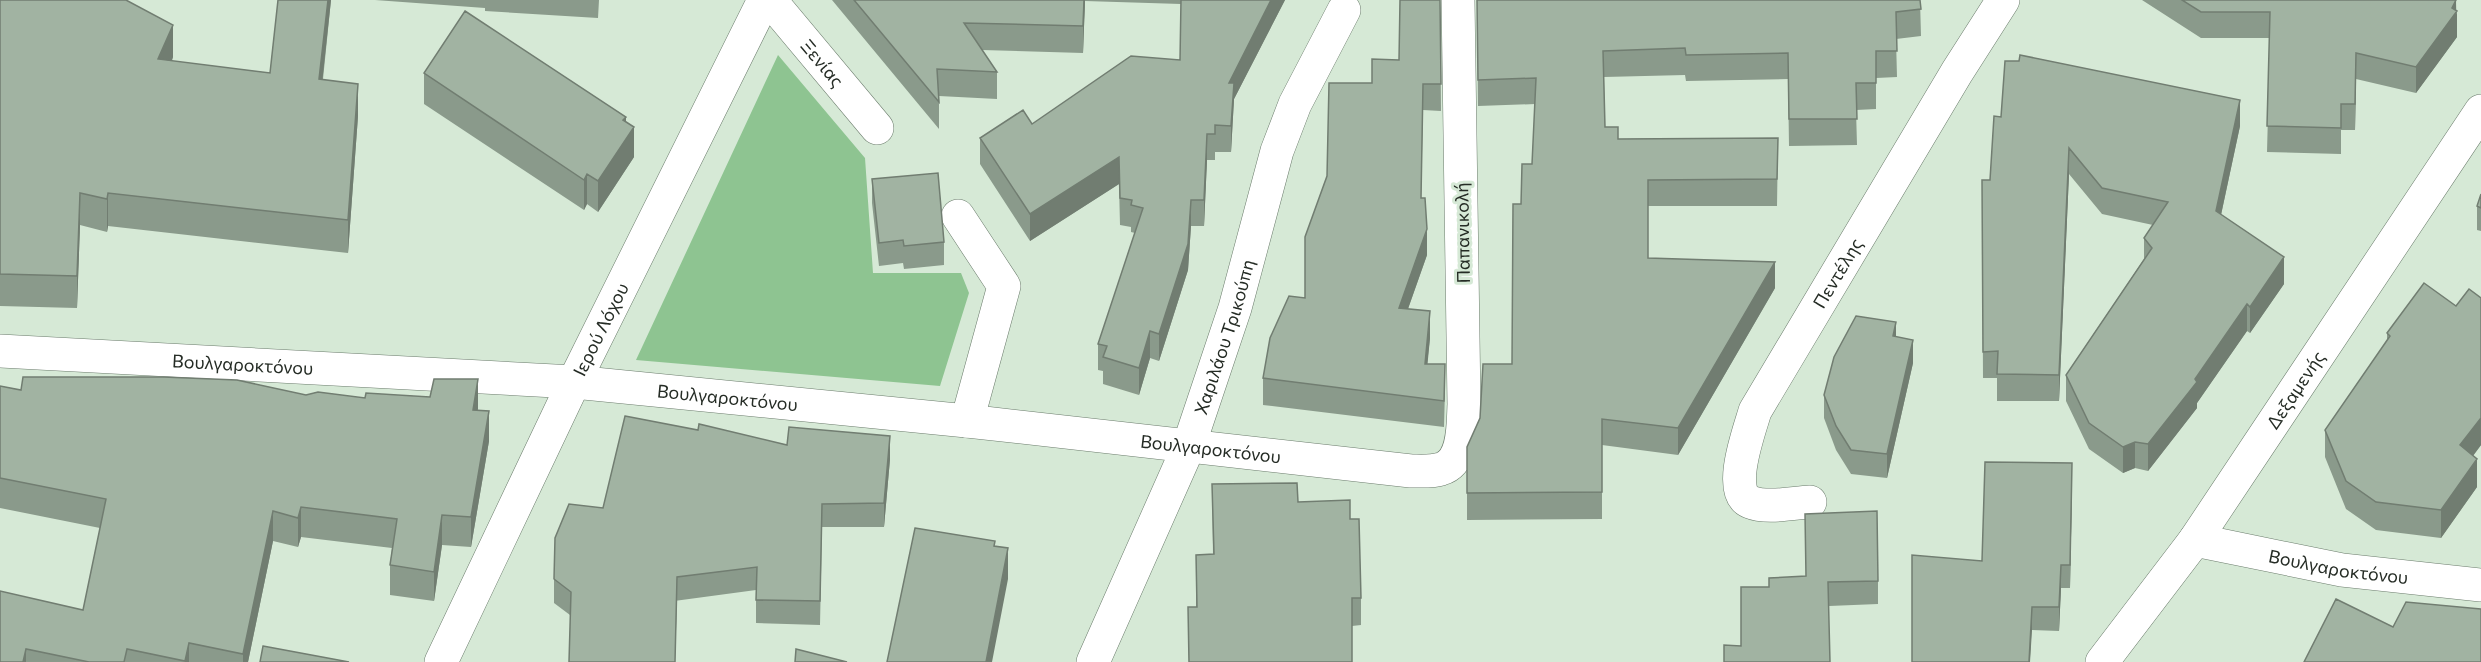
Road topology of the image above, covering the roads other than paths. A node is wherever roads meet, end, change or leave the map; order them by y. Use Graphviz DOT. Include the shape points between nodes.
graph roads {
  1 [pos="764,0"];
  2 [pos="770,0"];
  3 [pos="1458,0"];
  4 [pos="2003,0"];
  5 [pos="1344,10"];
  6 [pos="2481,111"];
  7 [pos="877,128"];
  8 [pos="958,216"];
  9 [pos="0,351"];
  10 [pos="574,382"];
  11 [pos="967,421"];
  12 [pos="1188,447"];
  13 [pos="1450,464"];
  14 [pos="1810,502"];
  15 [pos="2195,540"];
  16 [pos="2481,585"];
  17 [pos="441,662"];
  18 [pos="1093,662"];
  19 [pos="2102,662"];
  1 -- 10 [label="street, Ιερού Λόχου"];
  2 -- 7 [label="street, Ξενίας"];
  3 -- 13 [label="street, Παπανικολή" via="1464,404 1461,444"];
  4 -- 14 [label="street, Πεντέλης" via="1755,411 1740,462 1739,490 1748,502 1762,505"];
  5 -- 12 [label="street, Χαριλάου Τρικούπη" via="1295,104 1277,151 1235,308"];
  6 -- 15 [label="street, Δεξαμενής"];
  8 -- 11 [label="street" via="1004,286"];
  9 -- 10 [label="street, Βουλγαροκτόνου"];
  10 -- 11 [label="street, Βουλγαροκτόνου"];
  10 -- 17 [label="street, Ιερού Λόχου"];
  11 -- 12 [label="street, Βουλγαροκτόνου"];
  12 -- 13 [label="street, Βουλγαροκτόνου" via="1411,471 1442,469"];
  12 -- 18 [label="street, Χαριλάου Τρικούπη"];
  15 -- 16 [label="street, Βουλγαροκτόνου" via="2342,570"];
  15 -- 19 [label="street, Δεξαμενής"];
}
